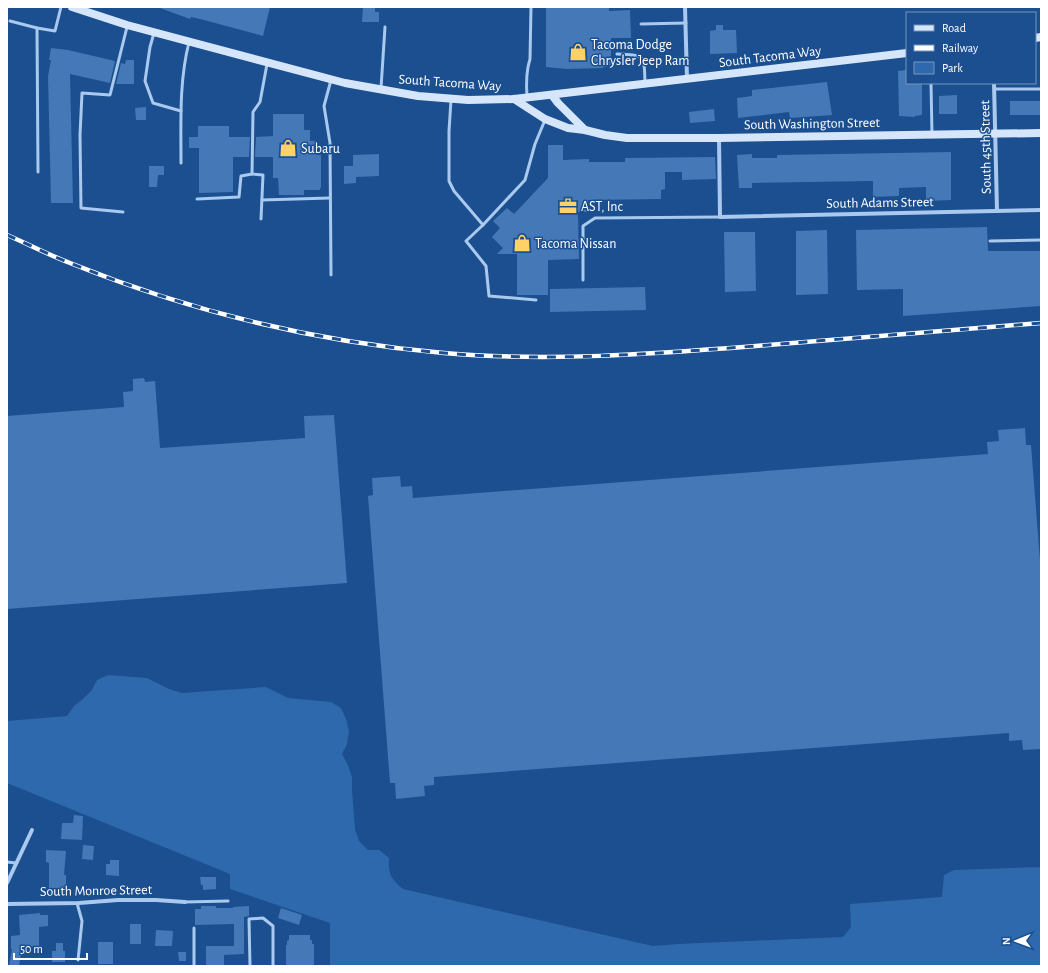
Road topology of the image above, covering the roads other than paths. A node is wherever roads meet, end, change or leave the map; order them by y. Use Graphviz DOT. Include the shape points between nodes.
graph roads {
  1 [pos="61,7"];
  2 [pos="72,7"];
  3 [pos="531,7"];
  4 [pos="685,7"];
  5 [pos="10,21"];
  6 [pos="686,23"];
  7 [pos="641,24"];
  8 [pos="127,25"];
  9 [pos="385,27"];
  10 [pos="37,28"];
  11 [pos="154,32"];
  12 [pos="190,41"];
  13 [pos="906,53"];
  14 [pos="617,54"];
  15 [pos="267,62"];
  16 [pos="331,79"];
  17 [pos="687,79"];
  18 [pos="931,84"];
  19 [pos="994,84"];
  20 [pos="645,85"];
  21 [pos="1041,89"];
  22 [pos="381,90"];
  23 [pos="995,90"];
  24 [pos="552,95"];
  25 [pos="527,97"];
  26 [pos="452,99"];
  27 [pos="514,99"];
  28 [pos="181,111"];
  29 [pos="545,119"];
  30 [pos="585,130"];
  31 [pos="996,133"];
  32 [pos="1041,133"];
  33 [pos="932,134"];
  34 [pos="719,138"];
  35 [pos="181,163"];
  36 [pos="38,172"];
  37 [pos="252,174"];
  38 [pos="330,198"];
  39 [pos="197,199"];
  40 [pos="262,200"];
  41 [pos="1041,210"];
  42 [pos="997,211"];
  43 [pos="123,212"];
  44 [pos="720,217"];
  45 [pos="262,219"];
  46 [pos="483,225"];
  47 [pos="1041,240"];
  48 [pos="990,241"];
  49 [pos="331,275"];
  50 [pos="582,280"];
  51 [pos="536,300"];
  52 [pos="32,830"];
  53 [pos="7,862"];
  54 [pos="16,863"];
  55 [pos="7,883"];
  56 [pos="228,901"];
  57 [pos="185,902"];
  58 [pos="7,904"];
  59 [pos="77,904"];
  60 [pos="194,928"];
  61 [pos="78,960"];
  62 [pos="194,966"];
  63 [pos="250,966"];
  64 [pos="273,966"];
  1 -- 10 [label="lane" via="55,31"];
  2 -- 8 [label="main road, South Tacoma Way"];
  3 -- 25 [label="lane"];
  4 -- 6 [label="street"];
  5 -- 10 [label="lane"];
  6 -- 7 [label="lane"];
  6 -- 17 [label="street"];
  8 -- 11 [label="main road, South Tacoma Way"];
  8 -- 43 [label="lane" via="110,95 82,92 80,135 81,208"];
  9 -- 22 [label="lane"];
  10 -- 36 [label="lane"];
  11 -- 12 [label="main road, South Tacoma Way"];
  11 -- 28 [label="lane" via="144,81 152,103"];
  12 -- 15 [label="main road, South Tacoma Way"];
  12 -- 28 [label="lane" via="184,61"];
  13 -- 17 [label="main road, South Tacoma Way"];
  14 -- 20 [label="lane" via="641,57 644,61"];
  15 -- 16 [label="main road, South Tacoma Way"];
  15 -- 37 [label="lane" via="260,102 253,112"];
  16 -- 22 [label="main road, South Tacoma Way"];
  16 -- 38 [label="lane" via="324,106 330,143"];
  17 -- 20 [label="main road, South Tacoma Way"];
  18 -- 33 [label="lane"];
  19 -- 23 [label="street, South 45th Street"];
  20 -- 24 [label="main road, South Tacoma Way"];
  21 -- 23 [label="lane"];
  22 -- 26 [label="main road, South Tacoma Way"];
  23 -- 31 [label="street, South 45th Street"];
  24 -- 25 [label="main road, South Tacoma Way"];
  24 -- 30 [label="main road"];
  25 -- 27 [label="main road, South Tacoma Way"];
  26 -- 27 [label="main road, South Tacoma Way"];
  26 -- 46 [label="lane" via="449,181 454,191"];
  27 -- 29 [label="main road, South Washington Street"];
  28 -- 35 [label="lane"];
  29 -- 30 [label="main road, South Washington Street" via="568,128"];
  29 -- 46 [label="lane" via="525,180"];
  30 -- 34 [label="main road, South Washington Street" via="627,138"];
  31 -- 32 [label="main road, South Washington Street"];
  31 -- 33 [label="main road, South Washington Street"];
  31 -- 42 [label="street, South 45th Street"];
  33 -- 34 [label="main road, South Washington Street"];
  34 -- 44 [label="street"];
  37 -- 39 [label="lane" via="241,176 239,197"];
  37 -- 40 [label="lane" via="263,175"];
  38 -- 40 [label="lane"];
  38 -- 49 [label="lane"];
  40 -- 45 [label="lane"];
  41 -- 42 [label="street, South Adams Street"];
  42 -- 44 [label="street, South Adams Street"];
  44 -- 50 [label="lane" via="595,218 583,226"];
  46 -- 51 [label="lane" via="466,241 486,266 489,296"];
  47 -- 48 [label="lane"];
  52 -- 54 [label="street"];
  53 -- 54 [label="lane"];
  54 -- 55 [label="street"];
  56 -- 57 [label="lane"];
  57 -- 59 [label="street, South Monroe Street" via="118,900"];
  58 -- 59 [label="street, South Monroe Street"];
  59 -- 61 [label="lane" via="82,920"];
  60 -- 62 [label="lane"];
  63 -- 64 [label="lane" via="249,919 263,918 272,926"];
}
